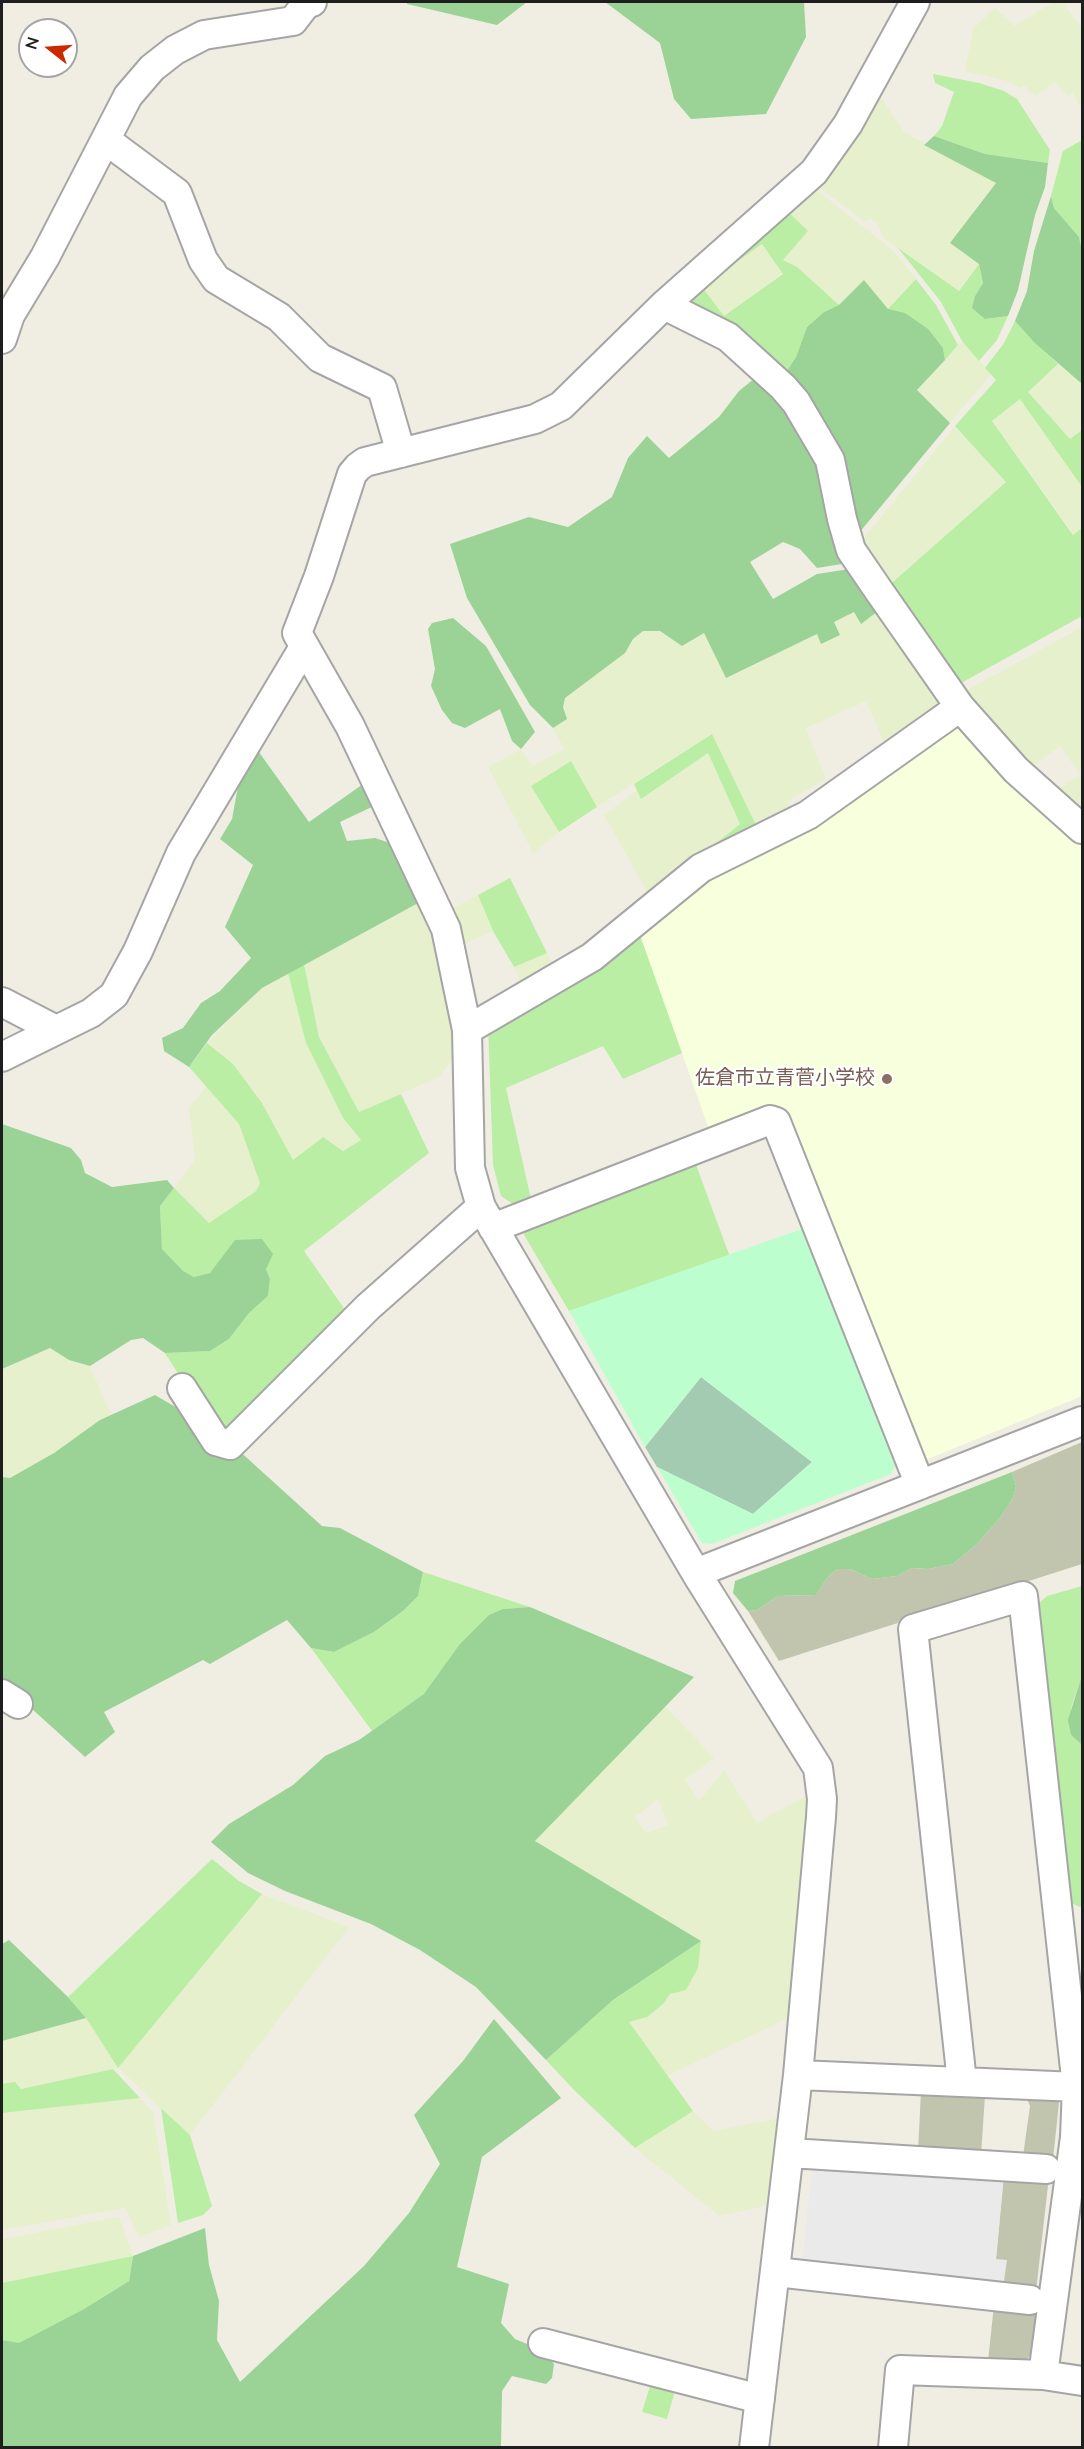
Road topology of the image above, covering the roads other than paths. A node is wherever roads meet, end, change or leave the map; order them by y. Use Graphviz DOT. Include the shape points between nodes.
graph roads {
  1 [pos="312,2"];
  2 [pos="915,2"];
  3 [pos="106,140"];
  4 [pos="664,305"];
  5 [pos="2,339"];
  6 [pos="401,453"];
  7 [pos="304,647"];
  8 [pos="960,707"];
  9 [pos="1083,829"];
  10 [pos="2,1002"];
  11 [pos="54,1029"];
  12 [pos="467,1030"];
  13 [pos="2,1057"];
  14 [pos="487,1218"];
  15 [pos="182,1388"];
  16 [pos="1083,1421"];
  17 [pos="920,1485"];
  18 [pos="696,1573"];
  19 [pos="1071,1914"];
  20 [pos="1076,2028"];
  21 [pos="798,2075"];
  22 [pos="962,2082"];
  23 [pos="1077,2087"];
  24 [pos="1079,2139"];
  25 [pos="790,2153"];
  26 [pos="1046,2169"];
  27 [pos="776,2272"];
  28 [pos="1030,2300"];
  29 [pos="543,2343"];
  30 [pos="1043,2375"];
  31 [pos="1083,2381"];
  32 [pos="760,2399"];
  33 [pos="754,2448"];
  34 [pos="892,2448"];
  1 -- 3 [label="street" via="293,21 204,35 175,50 152,68 128,96"];
  2 -- 4 [label="street" via="848,124 814,172"];
  3 -- 5 [label="street" via="10,315"];
  3 -- 6 [label="street" via="177,193 203,260 216,279 279,317 320,358 382,388"];
  4 -- 6 [label="street" via="561,406 544,416"];
  4 -- 8 [label="street" via="728,337 795,402 830,460 851,550"];
  6 -- 7 [label="street" via="365,462 352,474 319,576 298,624 297,633"];
  7 -- 11 [label="street" via="181,853 114,995 91,1013"];
  7 -- 12 [label="street" via="350,726 446,929"];
  8 -- 9 [label="street" via="1016,770"];
  8 -- 12 [label="street" via="808,815 701,868 592,957"];
  10 -- 11 [label="street"];
  11 -- 13 [label="street"];
  12 -- 14 [label="street" via="471,1168"];
  14 -- 15 [label="street" via="368,1306 230,1445 216,1441"];
  14 -- 17 [label="street" via="770,1120 776,1122"];
  14 -- 18 [label="street"];
  16 -- 17 [label="street"];
  17 -- 18 [label="street"];
  18 -- 21 [label="street" via="811,1754 821,1781"];
  19 -- 20 [label="street"];
  19 -- 22 [label="street" via="1023,1596 913,1629"];
  20 -- 23 [label="street"];
  21 -- 22 [label="street"];
  21 -- 25 [label="street"];
  22 -- 23 [label="street"];
  23 -- 24 [label="street"];
  24 -- 30 [label="street"];
  25 -- 26 [label="street"];
  25 -- 27 [label="street"];
  27 -- 28 [label="street"];
  27 -- 32 [label="street"];
  29 -- 32 [label="street"];
  30 -- 31 [label="street"];
  30 -- 34 [label="street" via="900,2370"];
  32 -- 33 [label="street"];
}
